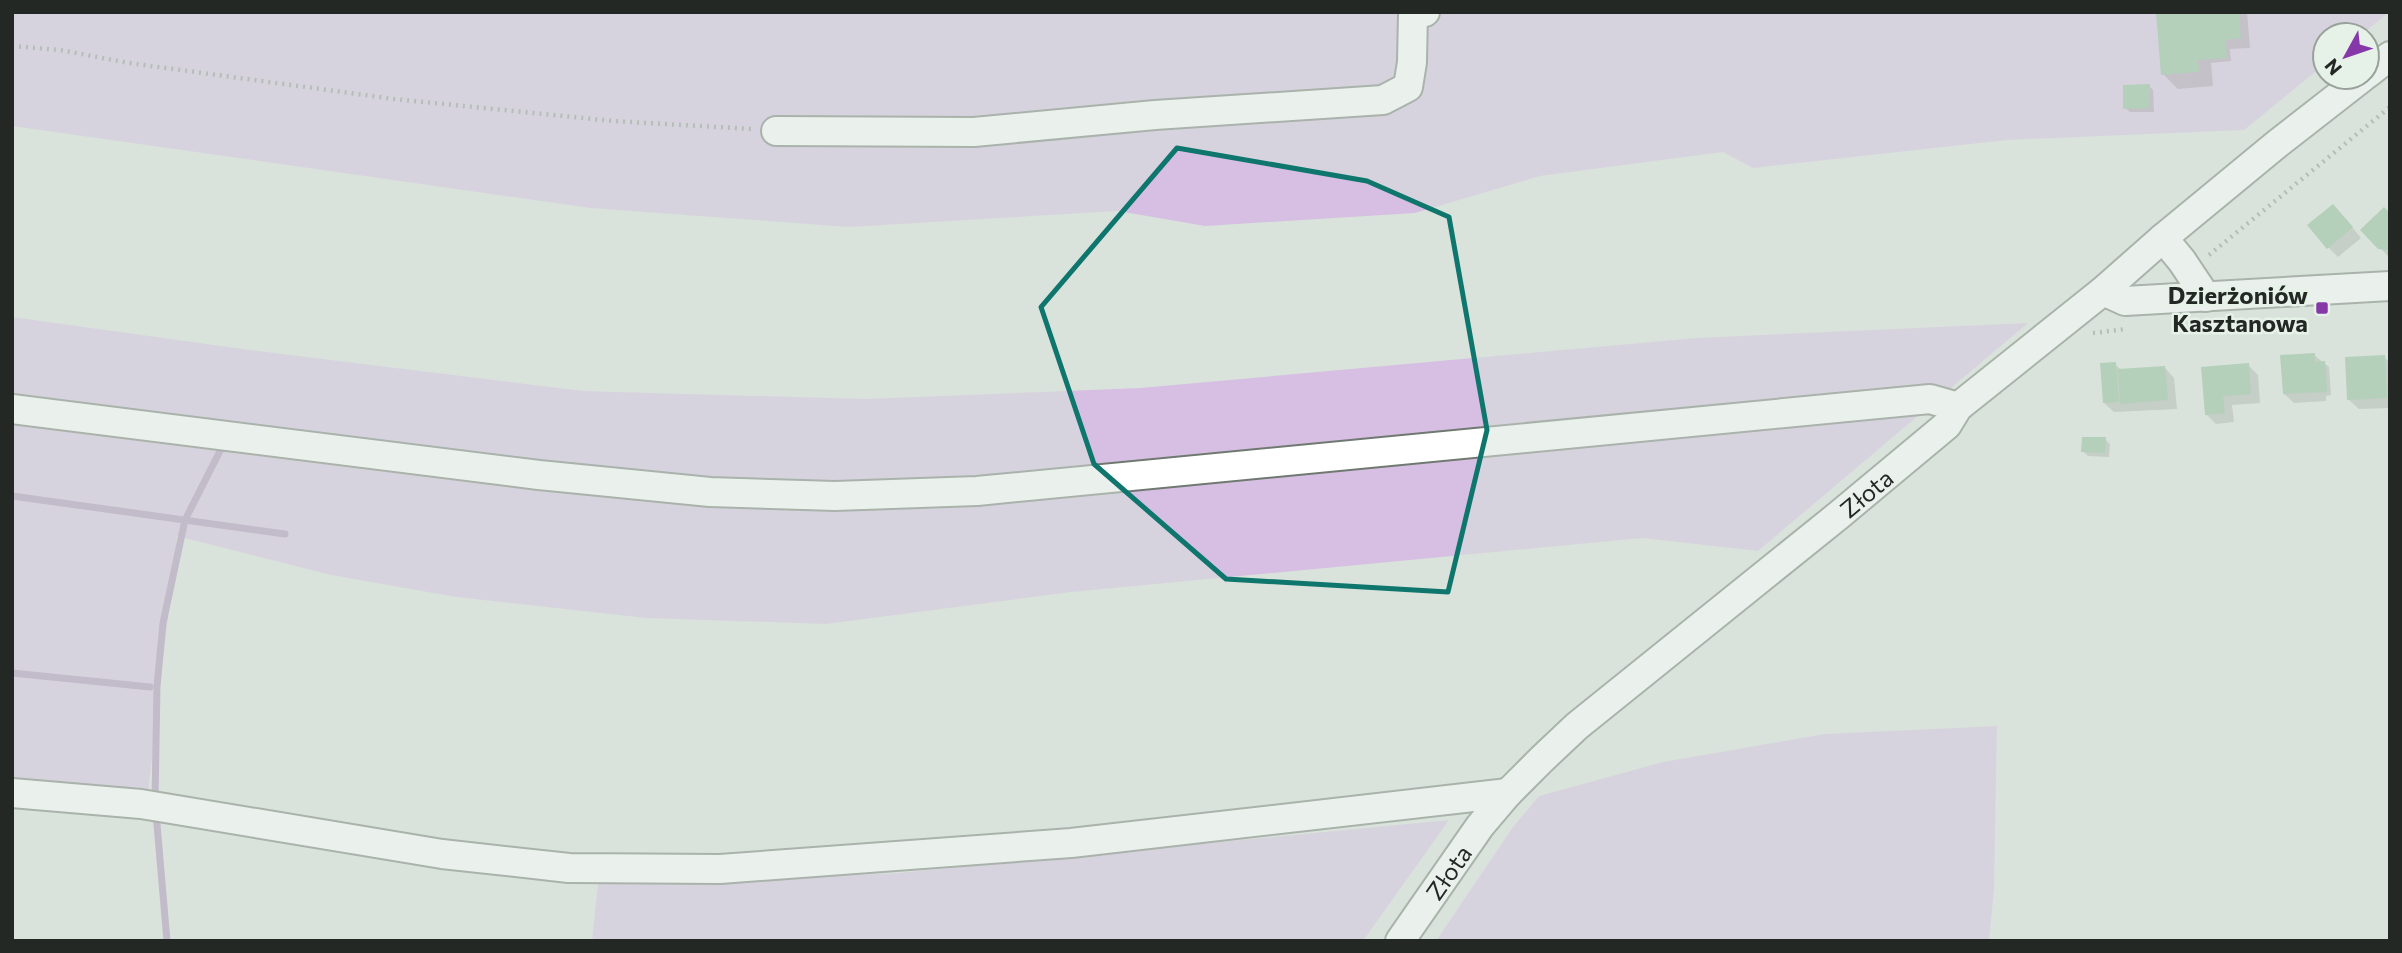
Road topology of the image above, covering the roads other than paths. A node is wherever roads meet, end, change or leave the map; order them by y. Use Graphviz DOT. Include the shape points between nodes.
graph roads {
  1 [pos="1425,12"];
  2 [pos="2346,91"];
  3 [pos="776,131"];
  4 [pos="2163,238"];
  5 [pos="2390,286"];
  6 [pos="2103,291"];
  7 [pos="2206,297"];
  8 [pos="1958,407"];
  9 [pos="12,408"];
  10 [pos="12,793"];
  11 [pos="1508,793"];
  12 [pos="1400,941"];
  1 -- 3 [label="street" via="1413,13 1408,86 1383,100 974,132"];
  2 -- 4 [label="street, Złota"];
  4 -- 6 [label="street, Złota"];
  4 -- 7 [label="street"];
  5 -- 7 [label="street"];
  6 -- 7 [label="street" via="2125,300"];
  6 -- 8 [label="street, Złota"];
  8 -- 9 [label="street" via="1930,398 977,491 835,496 710,492 539,475"];
  8 -- 11 [label="street, Złota" via="1947,425 1577,726"];
  10 -- 11 [label="street" via="141,804 442,854 556,867 720,869 1071,843"];
  11 -- 12 [label="street, Złota"];
}
